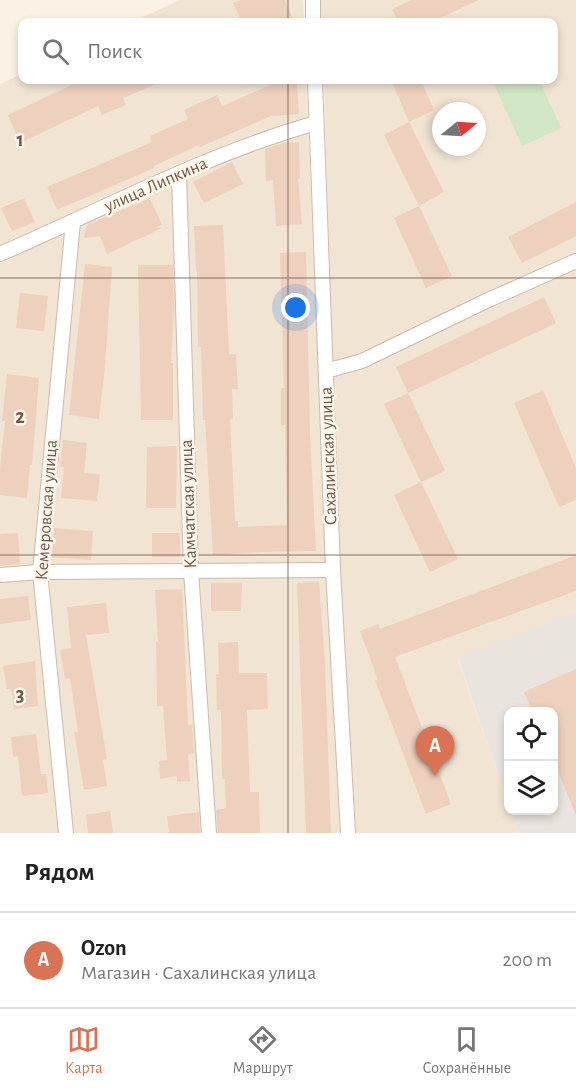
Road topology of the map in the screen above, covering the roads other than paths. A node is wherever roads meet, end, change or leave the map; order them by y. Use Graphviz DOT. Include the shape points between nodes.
graph roads {
  1 [pos="313,0"];
  2 [pos="313,18"];
  3 [pos="315,84"];
  4 [pos="315,123"];
  5 [pos="179,174"];
  6 [pos="74,222"];
  7 [pos="0,254"];
  8 [pos="576,261"];
  9 [pos="326,370"];
  10 [pos="333,570"];
  11 [pos="191,571"];
  12 [pos="40,572"];
  13 [pos="0,575"];
  14 [pos="66,833"];
  15 [pos="209,833"];
  16 [pos="348,833"];
  1 -- 2 [label="street"];
  3 -- 4 [label="street, Сахалинская улица"];
  4 -- 5 [label="street, улица Липкина" via="266,137"];
  4 -- 9 [label="street, Сахалинская улица"];
  5 -- 6 [label="street, улица Липкина"];
  5 -- 11 [label="street, Камчатская улица"];
  6 -- 7 [label="street, улица Липкина"];
  6 -- 12 [label="street, Кемеровская улица"];
  8 -- 9 [label="street" via="362,361"];
  9 -- 10 [label="street, Сахалинская улица"];
  10 -- 11 [label="street"];
  10 -- 16 [label="street, Сахалинская улица"];
  11 -- 12 [label="street"];
  11 -- 15 [label="street, Камчатская улица"];
  12 -- 13 [label="street"];
  12 -- 14 [label="street, Кемеровская улица"];
}
